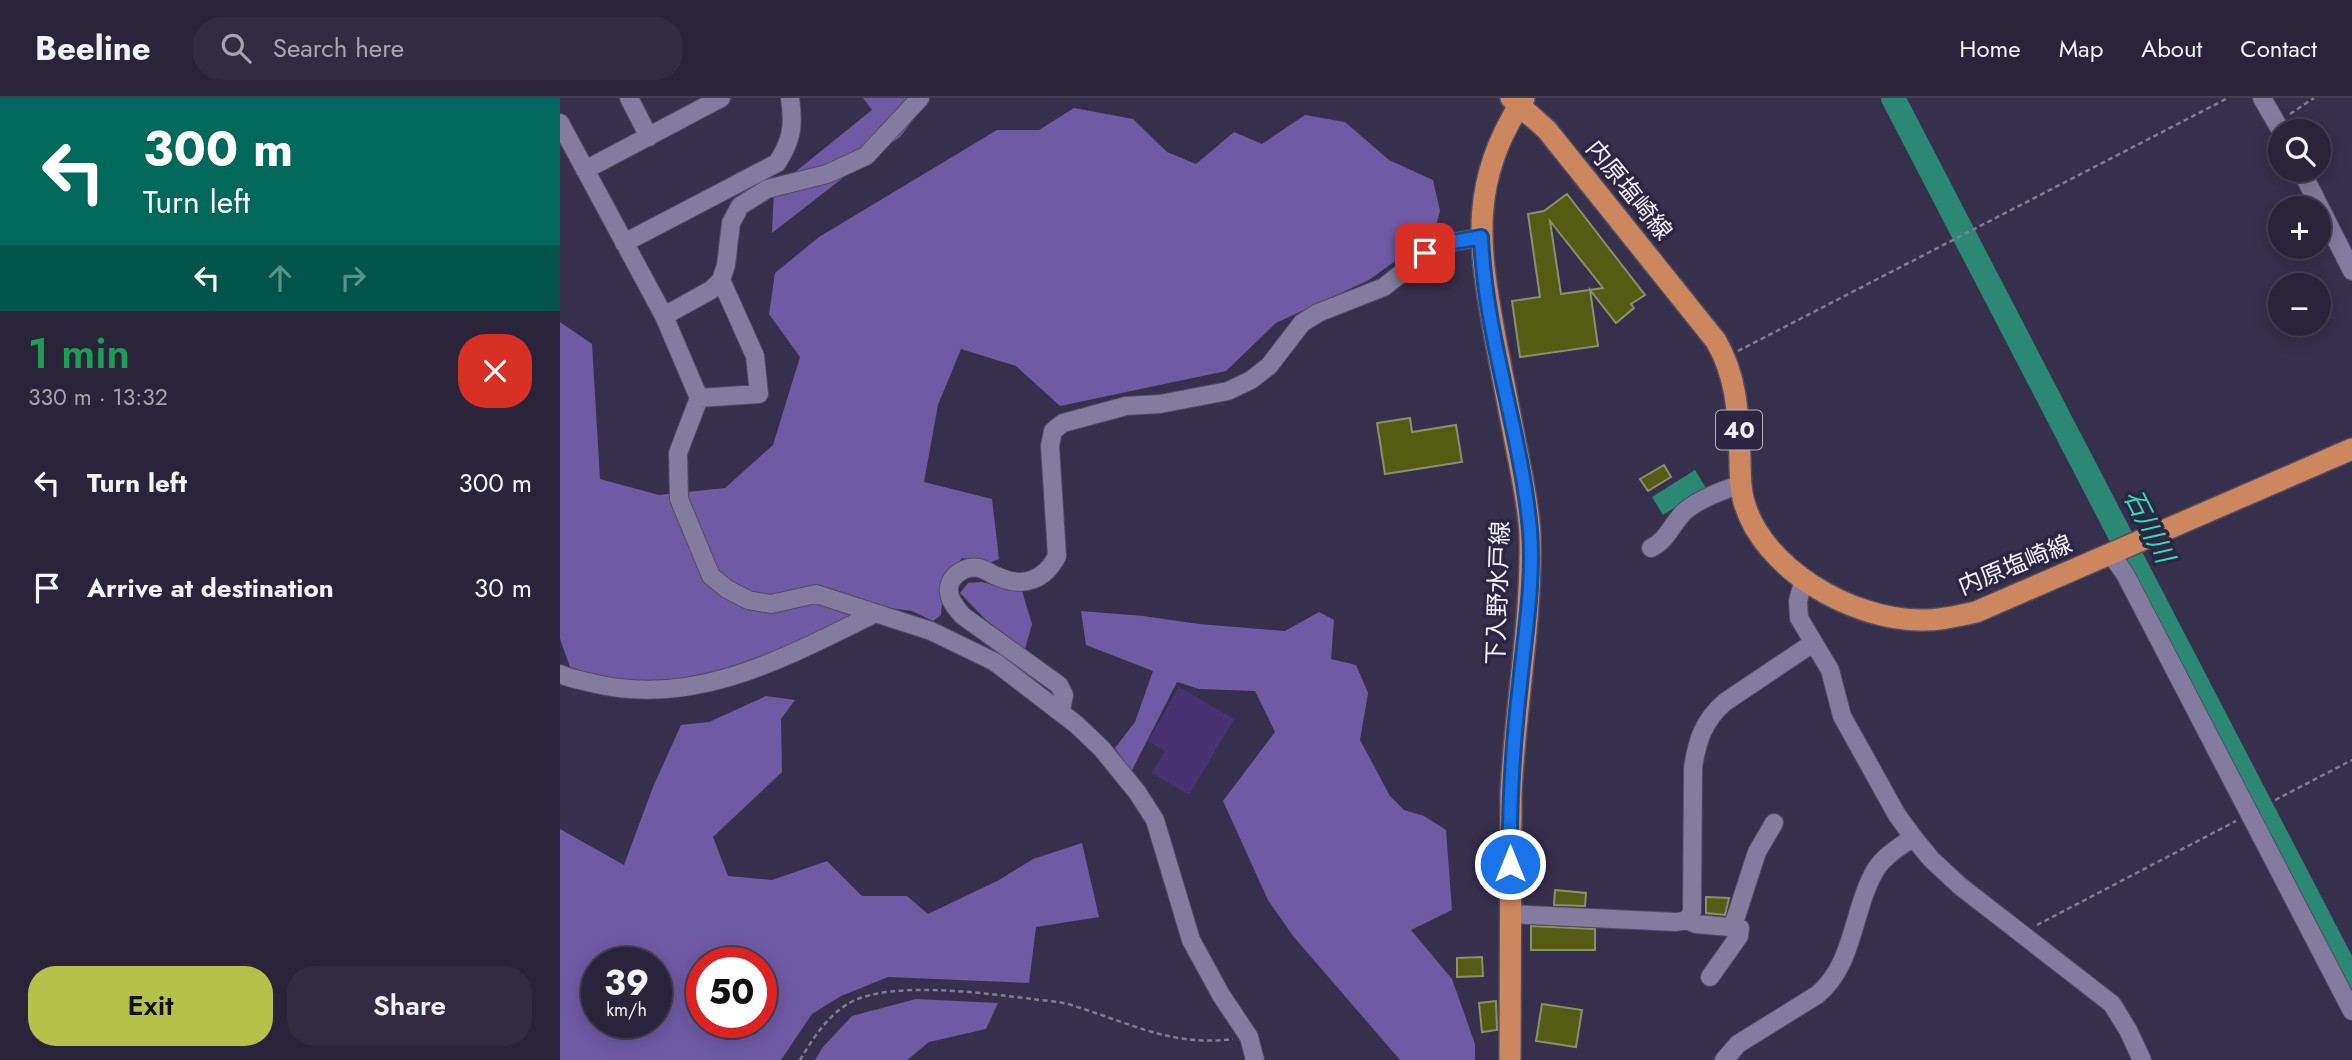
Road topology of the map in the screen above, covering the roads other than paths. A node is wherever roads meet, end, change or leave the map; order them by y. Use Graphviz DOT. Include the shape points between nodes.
graph roads {
  1 [pos="629,98"];
  2 [pos="721,98"];
  3 [pos="790,98"];
  4 [pos="920,98"];
  5 [pos="2262,98"];
  6 [pos="1518,100"];
  7 [pos="2274,119"];
  8 [pos="560,123"];
  9 [pos="649,137"];
  10 [pos="585,170"];
  11 [pos="2307,182"];
  12 [pos="1481,237"];
  13 [pos="624,243"];
  14 [pos="2352,271"];
  15 [pos="722,280"];
  16 [pos="664,316"];
  17 [pos="699,398"];
  18 [pos="2352,449"];
  19 [pos="1741,485"];
  20 [pos="1651,548"];
  21 [pos="2120,550"];
  22 [pos="1804,579"];
  23 [pos="874,614"];
  24 [pos="1813,643"];
  25 [pos="560,674"];
  26 [pos="1061,711"];
  27 [pos="1773,823"];
  28 [pos="1913,837"];
  29 [pos="1510,914"];
  30 [pos="1688,919"];
  31 [pos="1733,926"];
  32 [pos="1710,977"];
  33 [pos="2352,1011"];
  34 [pos="1255,1060"];
  35 [pos="1510,1060"];
  36 [pos="1724,1060"];
  37 [pos="2142,1060"];
  1 -- 9 [label="street"];
  2 -- 9 [label="street"];
  3 -- 13 [label="street" via="792,132 777,163"];
  4 -- 15 [label="street" via="866,156 827,173 766,189 740,206 731,223"];
  5 -- 7 [label="street"];
  6 -- 12 [label="main road, 下入野水戸線" via="1487,177"];
  6 -- 19 [label="main road, 内原塩崎線 / 40" via="1698,316 1726,358 1738,403"];
  8 -- 10 [label="street"];
  9 -- 10 [label="street"];
  10 -- 13 [label="street"];
  11 -- 14 [label="street"];
  12 -- 26 [label="street" via="1437,245 1384,287 1301,323 1269,366 1228,391 1126,406 1063,423 1053,431 1057,556 1052,567 1028,582 1015,583 969,568 954,578 949,592 963,616 1059,685 1064,695"];
  12 -- 29 [label="main road, 下入野水戸線" via="1530,532 1528,617 1512,761"];
  13 -- 16 [label="street"];
  15 -- 16 [label="street"];
  15 -- 17 [label="street" via="755,356 759,394"];
  16 -- 17 [label="street"];
  17 -- 23 [label="street" via="678,453 680,499 711,576 748,600 771,604 816,594"];
  18 -- 21 [label="main road, 内原塩崎線 / 40"];
  19 -- 20 [label="street" via="1726,488 1686,511"];
  19 -- 22 [label="main road, 内原塩崎線 / 40" via="1759,536 1779,560"];
  21 -- 22 [label="main road, 内原塩崎線 / 40" via="1976,612 1936,620 1878,614"];
  21 -- 33 [label="street" via="2125,574"];
  22 -- 24 [label="street" via="1799,618"];
  23 -- 25 [label="street" via="806,648 702,686 614,688"];
  23 -- 26 [label="street" via="906,621 965,646 995,662"];
  24 -- 28 [label="street" via="1830,670 1842,716"];
  24 -- 30 [label="street" via="1725,702 1701,731 1693,768 1692,912"];
  26 -- 34 [label="street" via="1102,749 1155,820 1191,940 1249,1037"];
  27 -- 31 [label="street"];
  28 -- 36 [label="street" via="1877,868 1842,963 1828,986 1738,1044"];
  28 -- 37 [label="street" via="1960,886 2112,1004"];
  29 -- 30 [label="street"];
  29 -- 35 [label="main road, 下入野水戸線"];
  30 -- 31 [label="street"];
  31 -- 32 [label="street" via="1740,928 1739,936"];
}
